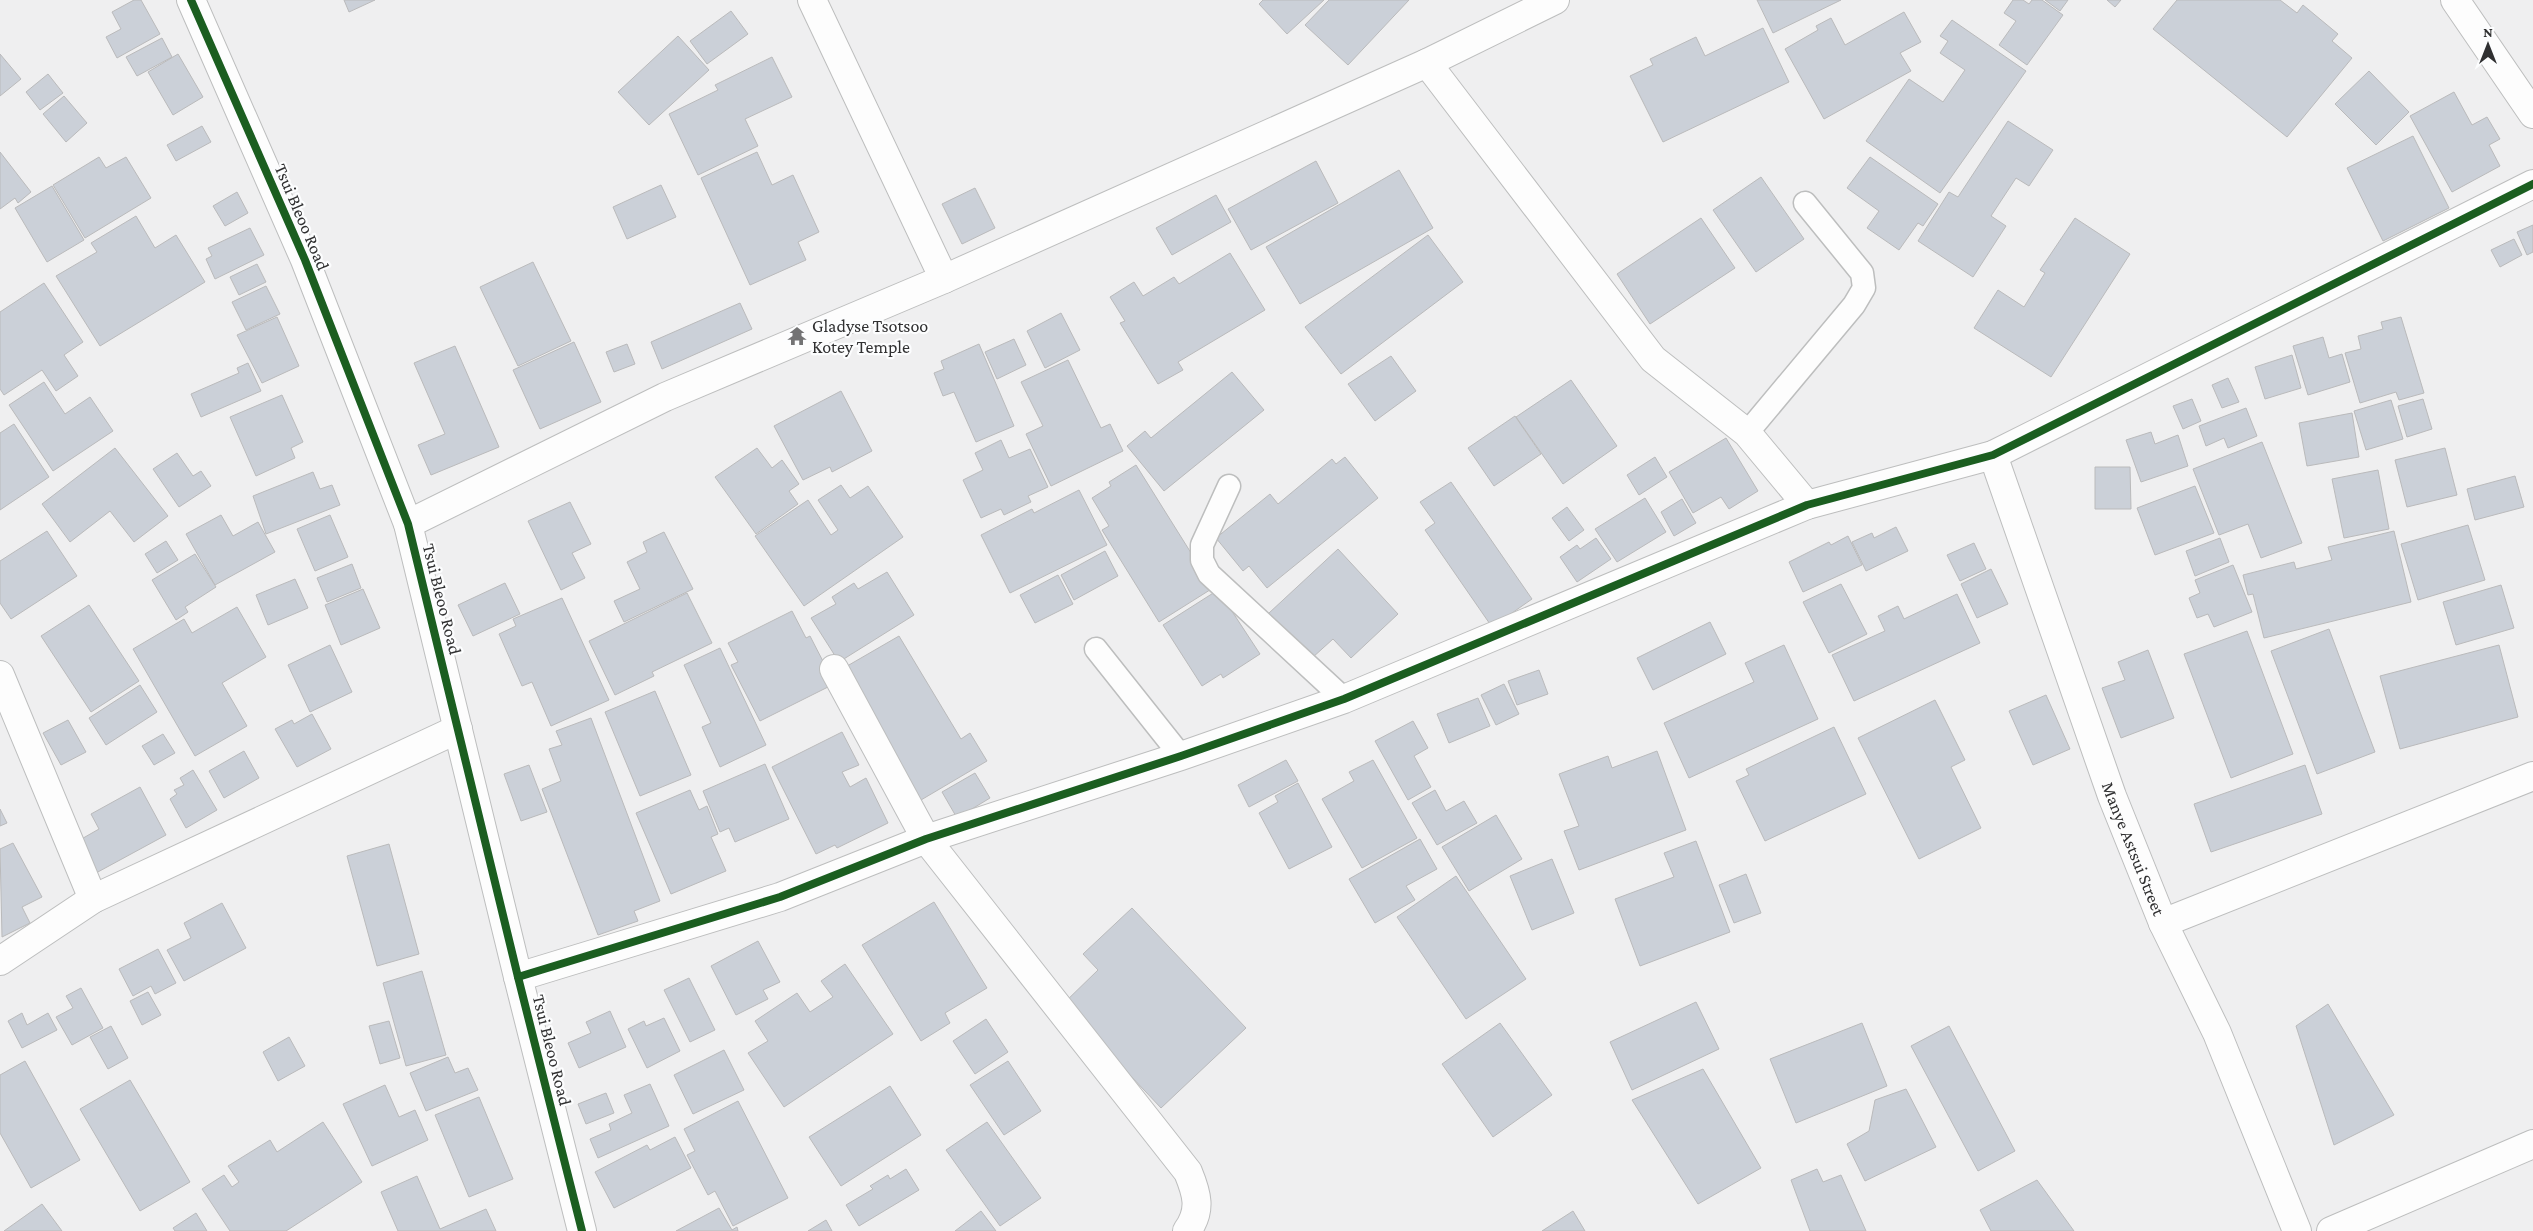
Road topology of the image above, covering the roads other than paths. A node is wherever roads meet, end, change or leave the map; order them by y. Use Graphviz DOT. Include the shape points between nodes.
graph roads {
  1 [pos="191,0"];
  2 [pos="812,0"];
  3 [pos="1555,0"];
  4 [pos="2455,0"];
  5 [pos="1427,63"];
  6 [pos="2533,114"];
  7 [pos="2533,184"];
  8 [pos="1805,202"];
  9 [pos="944,279"];
  10 [pos="1747,433"];
  11 [pos="1993,455"];
  12 [pos="1229,486"];
  13 [pos="1807,505"];
  14 [pos="408,524"];
  15 [pos="1096,649"];
  16 [pos="834,669"];
  17 [pos="0,675"];
  18 [pos="1344,699"];
  19 [pos="458,729"];
  20 [pos="1181,756"];
  21 [pos="2533,776"];
  22 [pos="926,840"];
  23 [pos="93,899"];
  24 [pos="2163,923"];
  25 [pos="0,960"];
  26 [pos="518,977"];
  27 [pos="2533,1144"];
  28 [pos="582,1231"];
  29 [pos="1187,1231"];
  30 [pos="2297,1231"];
  31 [pos="2331,1231"];
  1 -- 14 [label="street, Tsui Bleoo Road" via="305,260"];
  2 -- 9 [label="street"];
  3 -- 5 [label="street"];
  4 -- 6 [label="street"];
  5 -- 9 [label="street"];
  5 -- 10 [label="street" via="1653,359"];
  7 -- 11 [label="street"];
  8 -- 10 [label="lane" via="1862,273 1864,288 1854,305"];
  9 -- 14 [label="street" via="666,397"];
  10 -- 13 [label="street"];
  11 -- 13 [label="street"];
  11 -- 24 [label="street, Manye Astsui Street" via="2112,796"];
  12 -- 18 [label="lane" via="1202,546 1202,560 1209,574"];
  13 -- 18 [label="street"];
  14 -- 19 [label="street, Tsui Bleoo Road"];
  15 -- 20 [label="lane"];
  16 -- 22 [label="street"];
  17 -- 23 [label="street"];
  18 -- 20 [label="street"];
  19 -- 23 [label="street"];
  19 -- 26 [label="street, Tsui Bleoo Road"];
  20 -- 22 [label="street"];
  21 -- 24 [label="street"];
  22 -- 26 [label="street" via="780,898"];
  22 -- 29 [label="street" via="1188,1172 1198,1195 1194,1222"];
  23 -- 25 [label="street"];
  24 -- 30 [label="street, Manye Astsui Street" via="2217,1033"];
  26 -- 28 [label="street, Tsui Bleoo Road"];
  27 -- 31 [label="street"];
}
